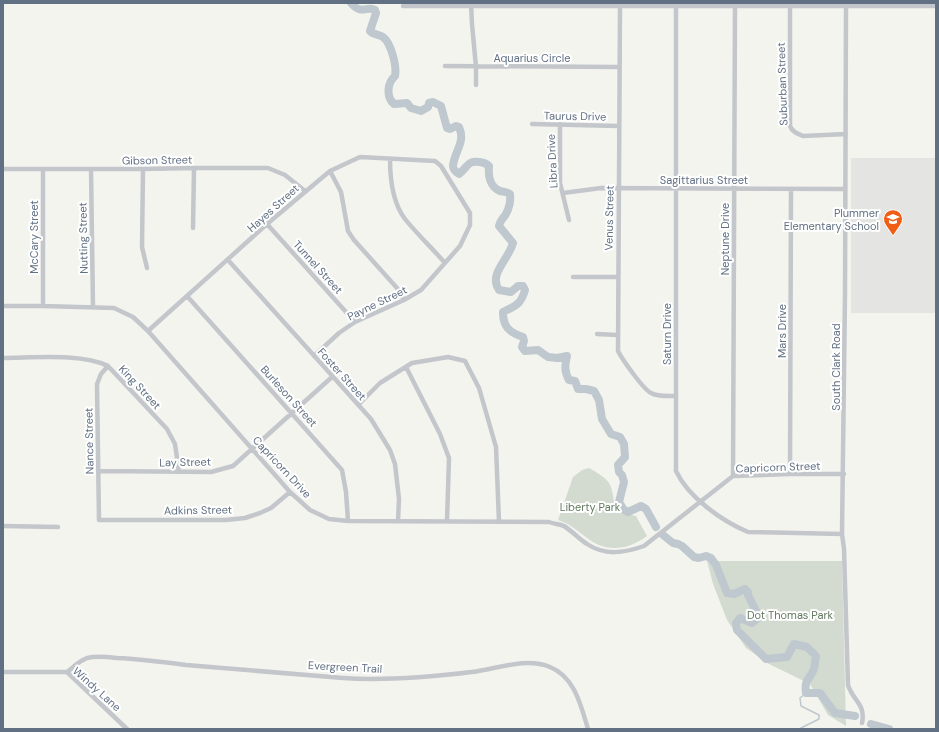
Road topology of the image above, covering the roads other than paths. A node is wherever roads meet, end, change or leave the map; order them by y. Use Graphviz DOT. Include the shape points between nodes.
graph roads {
  1 [pos="471,5"];
  2 [pos="735,5"];
  3 [pos="849,5"];
  4 [pos="403,6"];
  5 [pos="620,6"];
  6 [pos="676,6"];
  7 [pos="790,6"];
  8 [pos="936,6"];
  9 [pos="446,66"];
  10 [pos="476,66"];
  11 [pos="618,67"];
  12 [pos="476,85"];
  13 [pos="532,124"];
  14 [pos="560,124"];
  15 [pos="618,126"];
  16 [pos="846,134"];
  17 [pos="390,159"];
  18 [pos="436,161"];
  19 [pos="3,168"];
  20 [pos="194,168"];
  21 [pos="42,169"];
  22 [pos="91,169"];
  23 [pos="143,170"];
  24 [pos="330,171"];
  25 [pos="619,188"];
  26 [pos="677,189"];
  27 [pos="734,189"];
  28 [pos="791,189"];
  29 [pos="845,189"];
  30 [pos="305,191"];
  31 [pos="563,192"];
  32 [pos="569,220"];
  33 [pos="267,224"];
  34 [pos="193,228"];
  35 [pos="228,260"];
  36 [pos="445,263"];
  37 [pos="147,268"];
  38 [pos="573,277"];
  39 [pos="618,277"];
  40 [pos="187,296"];
  41 [pos="404,300"];
  42 [pos="3,306"];
  43 [pos="43,306"];
  44 [pos="93,307"];
  45 [pos="355,322"];
  46 [pos="148,331"];
  47 [pos="597,334"];
  48 [pos="617,334"];
  49 [pos="314,356"];
  50 [pos="3,358"];
  51 [pos="108,366"];
  52 [pos="406,367"];
  53 [pos="332,377"];
  54 [pos="676,396"];
  55 [pos="358,405"];
  56 [pos="292,414"];
  57 [pos="252,450"];
  58 [pos="99,471"];
  59 [pos="179,472"];
  60 [pos="790,474"];
  61 [pos="844,474"];
  62 [pos="733,476"];
  63 [pos="290,492"];
  64 [pos="700,502"];
  65 [pos="678,518"];
  66 [pos="99,520"];
  67 [pos="348,521"];
  68 [pos="398,521"];
  69 [pos="447,521"];
  70 [pos="498,522"];
  71 [pos="3,526"];
  72 [pos="58,526"];
  73 [pos="842,534"];
  74 [pos="3,672"];
  75 [pos="67,672"];
  76 [pos="862,723"];
  77 [pos="128,729"];
  78 [pos="588,729"];
  1 -- 4 [label="street"];
  1 -- 5 [label="street"];
  1 -- 10 [label="street"];
  2 -- 6 [label="street"];
  2 -- 7 [label="street"];
  2 -- 27 [label="street, Neptune Drive"];
  3 -- 7 [label="street"];
  3 -- 8 [label="street"];
  3 -- 16 [label="street, South Clark Road"];
  5 -- 6 [label="street"];
  5 -- 11 [label="street, Venus Street"];
  6 -- 26 [label="street, Saturn Drive"];
  7 -- 16 [label="street, Suburban Street" via="792,130 803,136"];
  9 -- 10 [label="street, Aquarius Circle"];
  10 -- 11 [label="street, Aquarius Circle"];
  10 -- 12 [label="street"];
  11 -- 15 [label="street, Venus Street"];
  13 -- 14 [label="street, Taurus Drive"];
  14 -- 15 [label="street, Taurus Drive"];
  14 -- 31 [label="street, Libra Drive" via="560,183"];
  15 -- 25 [label="street, Venus Street"];
  16 -- 29 [label="street, South Clark Road"];
  17 -- 18 [label="street, Hayes Street"];
  17 -- 24 [label="street, Hayes Street" via="360,157"];
  17 -- 36 [label="street" via="392,185 404,218"];
  18 -- 36 [label="street, Payne Street" via="470,213 470,225 460,246"];
  19 -- 21 [label="street, Gibson Street"];
  20 -- 23 [label="street, Gibson Street"];
  20 -- 30 [label="street, Gibson Street" via="268,168 285,175"];
  20 -- 34 [label="street"];
  21 -- 22 [label="street, Gibson Street"];
  21 -- 43 [label="street, McCary Street"];
  22 -- 23 [label="street, Gibson Street"];
  22 -- 44 [label="street, Nutting Street"];
  23 -- 37 [label="street" via="142,247"];
  24 -- 30 [label="street, Hayes Street"];
  24 -- 41 [label="street" via="341,192 348,231 397,288"];
  25 -- 26 [label="street, Sagittarius Street"];
  25 -- 31 [label="street, Sagittarius Street"];
  25 -- 39 [label="street, Venus Street"];
  26 -- 27 [label="street, Sagittarius Street"];
  26 -- 54 [label="street, Saturn Drive"];
  27 -- 28 [label="street, Sagittarius Street"];
  27 -- 62 [label="street, Neptune Drive"];
  28 -- 29 [label="street, Sagittarius Street"];
  28 -- 60 [label="street, Mars Drive"];
  29 -- 61 [label="street, South Clark Road"];
  30 -- 33 [label="street, Hayes Street"];
  31 -- 32 [label="street, Libra Drive"];
  33 -- 35 [label="street, Hayes Street"];
  33 -- 45 [label="street, Tunnel Street"];
  35 -- 40 [label="street, Hayes Street"];
  35 -- 49 [label="street, Foster Street"];
  36 -- 41 [label="street, Payne Street" via="421,290"];
  38 -- 39 [label="street"];
  39 -- 48 [label="street, Venus Street"];
  40 -- 46 [label="street, Hayes Street"];
  40 -- 56 [label="street, Burleson Street"];
  41 -- 45 [label="street, Payne Street"];
  42 -- 43 [label="street, Capricorn Drive"];
  43 -- 44 [label="street, Capricorn Drive"];
  44 -- 46 [label="street, Capricorn Drive" via="114,308 133,316"];
  45 -- 49 [label="street, Payne Street"];
  46 -- 57 [label="street, Capricorn Drive"];
  47 -- 48 [label="street"];
  48 -- 54 [label="street, Venus Street" via="618,351 622,359 647,390 659,396"];
  49 -- 53 [label="street, Foster Street"];
  50 -- 51 [label="street, King Street" via="76,358 98,361"];
  51 -- 58 [label="street, Nance Street" via="97,384"];
  51 -- 59 [label="street, King Street" via="167,429 175,444"];
  52 -- 55 [label="street" via="380,383"];
  52 -- 69 [label="street" via="440,434 449,458"];
  52 -- 70 [label="street" via="448,357 465,361 479,388 496,447"];
  53 -- 55 [label="street, Foster Street"];
  53 -- 56 [label="street, Lay Street"];
  54 -- 64 [label="street, Saturn Drive" via="676,471"];
  55 -- 68 [label="street, Foster Street" via="371,419 390,450 395,464 399,499"];
  56 -- 57 [label="street, Lay Street"];
  56 -- 67 [label="street, Burleson Street" via="342,470"];
  57 -- 59 [label="street, Lay Street" via="233,466 211,472"];
  57 -- 63 [label="street, Capricorn Drive"];
  58 -- 59 [label="street, Lay Street"];
  58 -- 66 [label="street, Nance Street"];
  60 -- 61 [label="street, Capricorn Street"];
  60 -- 62 [label="street, Capricorn Street"];
  61 -- 73 [label="street, South Clark Road"];
  62 -- 64 [label="street, Capricorn Street"];
  63 -- 66 [label="street, Adkins Street" via="271,508 245,518"];
  63 -- 67 [label="street, Capricorn Drive" via="310,510 329,519"];
  64 -- 65 [label="street, Capricorn Street"];
  64 -- 73 [label="street, Saturn Drive" via="736,527 748,532"];
  65 -- 70 [label="street, Capricorn Drive" via="644,546 617,553 606,552 587,544 564,526 549,522"];
  67 -- 68 [label="street, Capricorn Drive"];
  68 -- 69 [label="street, Capricorn Drive"];
  69 -- 70 [label="street, Capricorn Drive"];
  71 -- 72 [label="street"];
  73 -- 76 [label="street, South Clark Road" via="848,684 861,707 864,716"];
  74 -- 75 [label="street, Windy Lane"];
  75 -- 77 [label="street, Windy Lane"];
  75 -- 78 [label="street, Evergreen Trail" via="81,660 92,657 374,679 456,674 539,664 551,667 570,682"];
}
